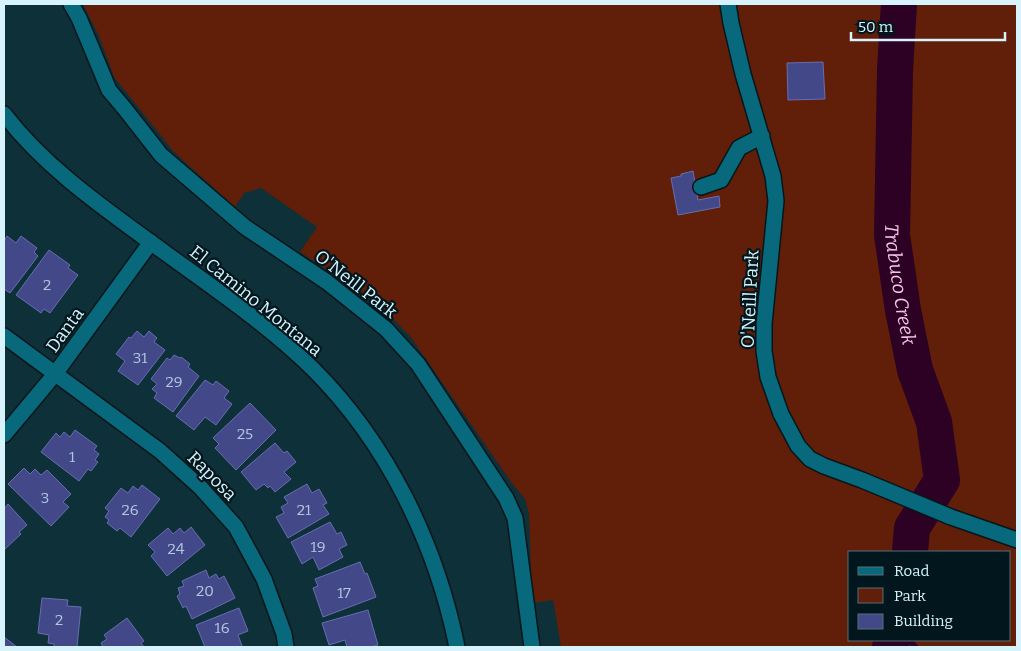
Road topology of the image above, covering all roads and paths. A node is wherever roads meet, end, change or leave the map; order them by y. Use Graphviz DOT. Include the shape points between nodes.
graph roads {
  1 [pos="71,4"];
  2 [pos="728,4"];
  3 [pos="4,114"];
  4 [pos="762,136"];
  5 [pos="701,187"];
  6 [pos="151,242"];
  7 [pos="4,336"];
  8 [pos="55,374"];
  9 [pos="4,435"];
  10 [pos="1017,540"];
  11 [pos="286,647"];
  12 [pos="457,647"];
  13 [pos="532,647"];
  1 -- 13 [label="street, O'Neill Park" via="80,18 109,90 161,156 245,227 327,282 386,329 418,364 506,498 515,518"];
  2 -- 4 [label="street, O'Neill Park" via="743,74"];
  3 -- 6 [label="street, El Camino Montana" via="48,161 97,203"];
  4 -- 5 [label="street" via="739,148 721,180"];
  4 -- 10 [label="street, O'Neill Park" via="776,201 764,351 768,376 781,414 798,446 810,459 824,466"];
  6 -- 8 [label="street, Danta"];
  6 -- 12 [label="street, El Camino Montana" via="287,346 335,392 356,419 395,476 423,533 437,570"];
  7 -- 8 [label="street, Raposa"];
  8 -- 9 [label="street, Danta"];
  8 -- 11 [label="street, Raposa" via="160,451 200,487 236,528 264,579"];
}
